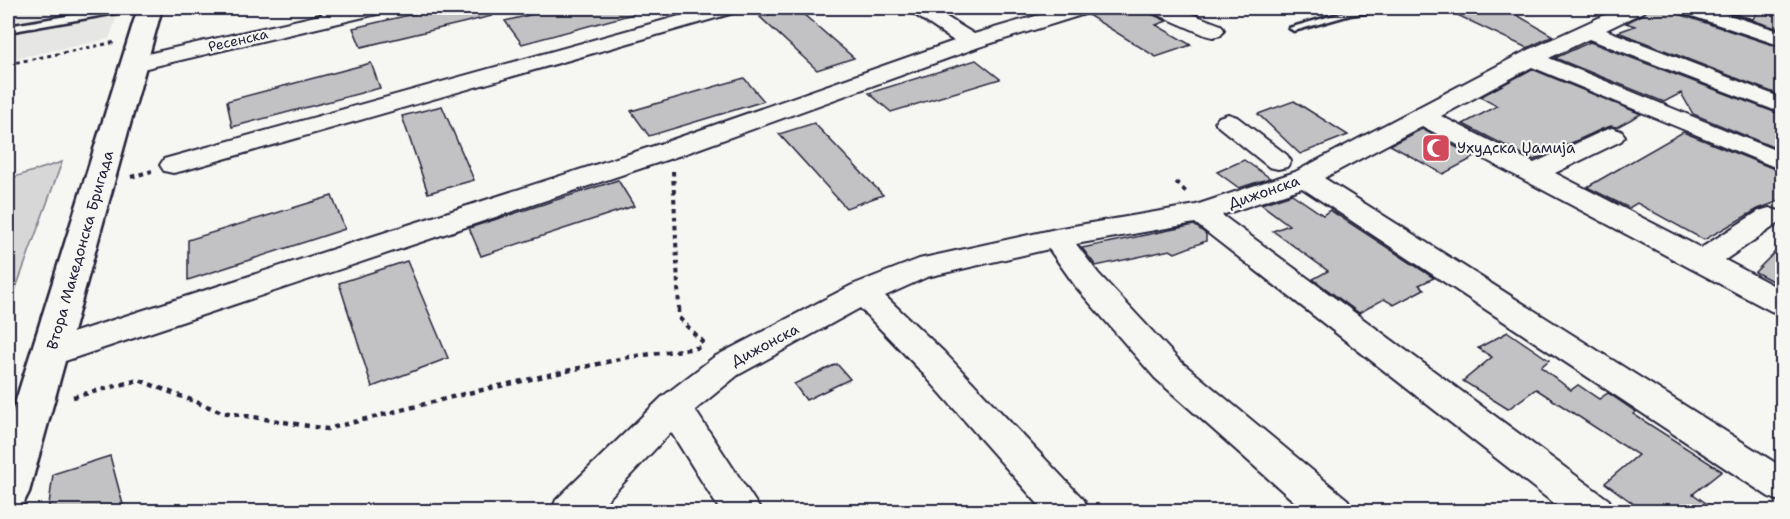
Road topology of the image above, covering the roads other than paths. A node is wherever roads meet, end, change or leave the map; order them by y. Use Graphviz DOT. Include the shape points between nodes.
graph roads {
  1 [pos="129,8"];
  2 [pos="150,8"];
  3 [pos="377,8"];
  4 [pos="730,8"];
  5 [pos="918,8"];
  6 [pos="1084,8"];
  7 [pos="1159,8"];
  8 [pos="1380,8"];
  9 [pos="1636,8"];
  10 [pos="1687,8"];
  11 [pos="327,13"];
  12 [pos="1294,28"];
  13 [pos="8,29"];
  14 [pos="1213,30"];
  15 [pos="1588,32"];
  16 [pos="1782,39"];
  17 [pos="971,42"];
  18 [pos="137,51"];
  19 [pos="1530,58"];
  20 [pos="1782,106"];
  21 [pos="1422,115"];
  22 [pos="1228,122"];
  23 [pos="1612,136"];
  24 [pos="1278,161"];
  25 [pos="1782,162"];
  26 [pos="173,165"];
  27 [pos="1534,173"];
  28 [pos="1305,178"];
  29 [pos="1197,206"];
  30 [pos="1769,217"];
  31 [pos="1056,238"];
  32 [pos="1701,262"];
  33 [pos="863,293"];
  34 [pos="1782,303"];
  35 [pos="50,353"];
  36 [pos="674,407"];
  37 [pos="1782,486"];
  38 [pos="8,492"];
  39 [pos="570,512"];
  40 [pos="743,512"];
  41 [pos="1071,512"];
  42 [pos="1334,512"];
  43 [pos="1595,512"];
  1 -- 13 [label="lane"];
  2 -- 18 [label="street, Втора Македонска Бригада"];
  3 -- 11 [label="street, Ресенска"];
  4 -- 26 [label="street"];
  5 -- 17 [label="street"];
  6 -- 17 [label="street"];
  7 -- 14 [label="street"];
  8 -- 12 [label="lane" via="1349,12"];
  9 -- 15 [label="street, Дижонска"];
  10 -- 16 [label="street"];
  11 -- 18 [label="street, Ресенска"];
  15 -- 19 [label="street, Дижонска"];
  15 -- 20 [label="street"];
  17 -- 35 [label="street" via="672,149"];
  18 -- 35 [label="street, Втора Македонска Бригада"];
  19 -- 21 [label="street, Дижонска"];
  19 -- 25 [label="street"];
  21 -- 27 [label="street"];
  21 -- 28 [label="street, Дижонска"];
  22 -- 24 [label="street"];
  23 -- 27 [label="street"];
  27 -- 32 [label="street"];
  28 -- 29 [label="street, Дижонска"];
  28 -- 37 [label="street"];
  29 -- 31 [label="street, Дижонска"];
  29 -- 43 [label="street"];
  30 -- 32 [label="street"];
  31 -- 33 [label="street, Дижонска" via="919,269"];
  31 -- 42 [label="street" via="1087,280 1167,369"];
  32 -- 34 [label="street"];
  33 -- 36 [label="street, Дижонска" via="717,357"];
  33 -- 41 [label="street" via="932,361"];
  35 -- 38 [label="street, Втора Македонска Бригада"];
  36 -- 39 [label="street, Дижонска"];
  36 -- 40 [label="street"];
}
